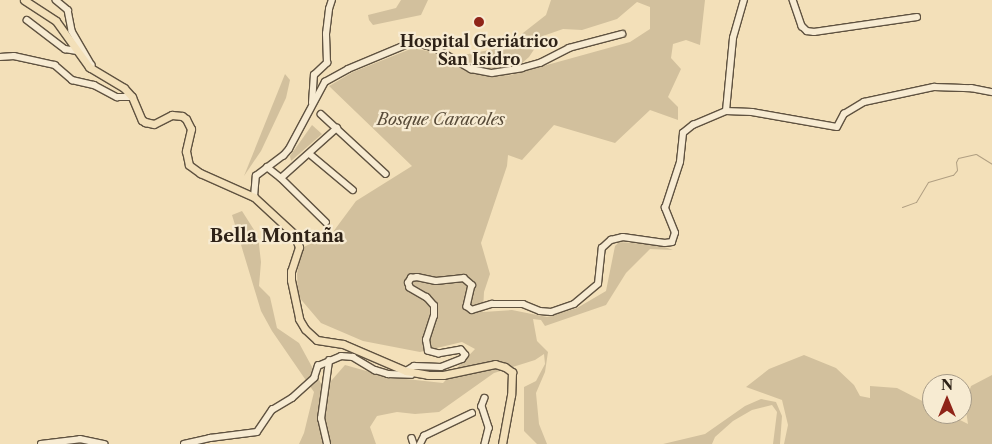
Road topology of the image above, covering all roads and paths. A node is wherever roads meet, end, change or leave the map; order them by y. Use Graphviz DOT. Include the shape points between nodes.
graph roads {
  1 [pos="24,0"];
  2 [pos="56,0"];
  3 [pos="332,0"];
  4 [pos="744,0"];
  5 [pos="793,0"];
  6 [pos="917,17"];
  7 [pos="27,20"];
  8 [pos="622,34"];
  9 [pos="77,51"];
  10 [pos="0,57"];
  11 [pos="92,70"];
  12 [pos="992,92"];
  13 [pos="132,97"];
  14 [pos="312,106"];
  15 [pos="726,111"];
  16 [pos="321,114"];
  17 [pos="337,128"];
  18 [pos="310,154"];
  19 [pos="267,167"];
  20 [pos="386,174"];
  21 [pos="281,178"];
  22 [pos="353,190"];
  23 [pos="254,197"];
  24 [pos="326,222"];
  25 [pos="329,362"];
  26 [pos="406,372"];
  27 [pos="428,375"];
  28 [pos="485,398"];
  29 [pos="472,413"];
  30 [pos="42,444"];
  31 [pos="104,444"];
  32 [pos="184,444"];
  33 [pos="327,444"];
  34 [pos="420,444"];
  35 [pos="485,444"];
  36 [pos="502,444"];
  1 -- 9 [label="main road" via="56,21"];
  2 -- 11 [label="street" via="68,10 72,31"];
  3 -- 14 [label="street" via="326,34 327,63 314,75"];
  4 -- 15 [label="street" via="733,38"];
  5 -- 6 [label="street" via="802,26 814,32"];
  7 -- 9 [label="street" via="65,49"];
  8 -- 14 [label="street" via="569,48 531,65 492,73 471,69 435,48 413,42 331,76"];
  9 -- 11 [label="main road"];
  10 -- 13 [label="street" via="14,56 55,65 72,80 94,85 117,97"];
  11 -- 13 [label="main road" via="124,88"];
  12 -- 15 [label="street" via="934,87 864,102 844,114 837,127 752,112"];
  13 -- 23 [label="main road" via="142,120 146,122 154,124 172,116 186,119 191,130 186,152 189,165"];
  14 -- 19 [label="street" via="289,149"];
  15 -- 26 [label="street" via="693,125 683,134 680,162 665,208 675,233 674,240 665,243 623,237 611,240 602,248 598,284 574,304 551,312 523,304 492,304 472,310 467,306 472,285 464,278 436,282 411,278 410,288 434,306 426,340 428,351 439,354 461,350 465,355 441,367 414,366"];
  16 -- 17 [label="street"];
  17 -- 18 [label="street"];
  17 -- 20 [label="street"];
  18 -- 21 [label="street"];
  18 -- 22 [label="street"];
  19 -- 21 [label="street"];
  19 -- 23 [label="street" via="256,176"];
  21 -- 24 [label="street"];
  23 -- 26 [label="main road" via="294,234 298,242 291,280 299,319 305,329 317,340 343,344"];
  25 -- 27 [label="street" via="346,355 388,374"];
  25 -- 32 [label="street" via="318,366 314,378 292,398 272,410 257,432"];
  25 -- 33 [label="street" via="321,418"];
  26 -- 27 [label="main road"];
  27 -- 36 [label="main road" via="495,364 512,372"];
  28 -- 35 [label="street" via="482,406 489,428"];
  29 -- 34 [label="street" via="424,436"];
  30 -- 31 [label="street" via="80,439"];
}
